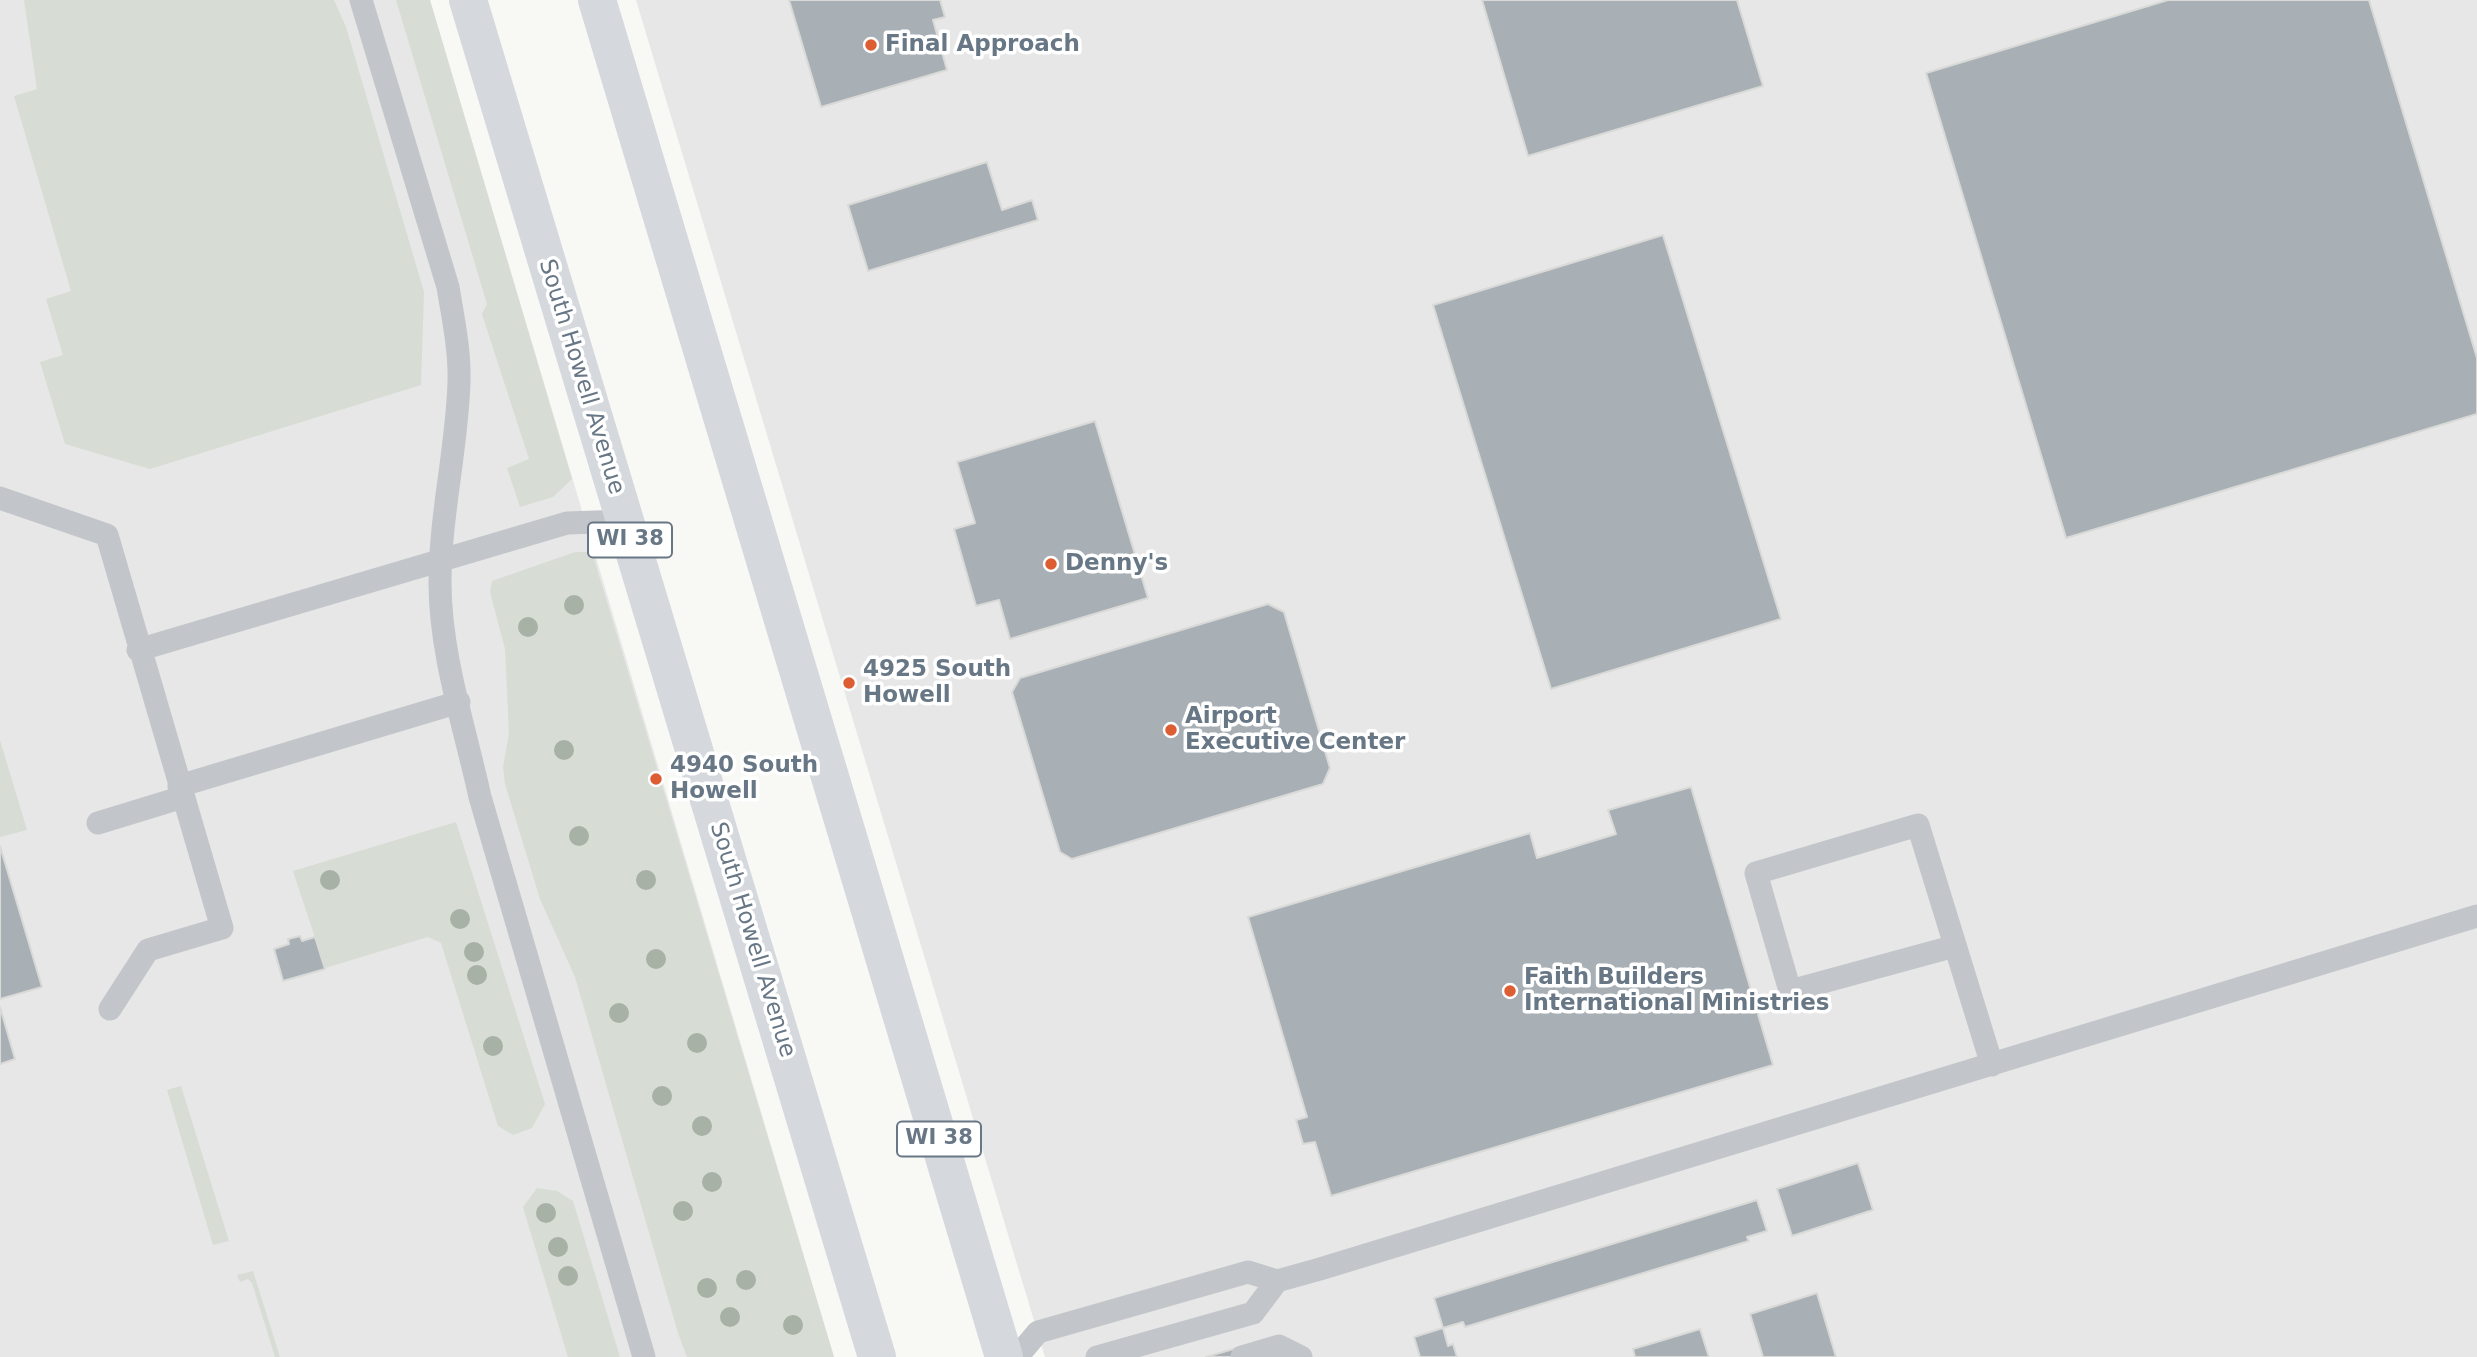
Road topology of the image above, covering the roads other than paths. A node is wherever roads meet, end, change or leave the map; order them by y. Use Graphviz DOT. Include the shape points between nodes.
graph roads {
  1 [pos="361,0"];
  2 [pos="468,0"];
  3 [pos="597,0"];
  4 [pos="0,498"];
  5 [pos="624,521"];
  6 [pos="441,560"];
  7 [pos="138,650"];
  8 [pos="459,702"];
  9 [pos="181,792"];
  10 [pos="98,823"];
  11 [pos="2477,916"];
  12 [pos="1955,946"];
  13 [pos="110,1009"];
  14 [pos="1992,1065"];
  15 [pos="1277,1281"];
  16 [pos="644,1357"];
  17 [pos="877,1357"];
  18 [pos="1004,1357"];
  19 [pos="1017,1357"];
  20 [pos="1097,1357"];
  21 [pos="1242,1357"];
  22 [pos="1300,1357"];
  1 -- 6 [label="lane" via="448,286 456,329 459,381"];
  2 -- 5 [label="main road, South Howell Avenue / WI 38"];
  3 -- 18 [label="main road, WI 38"];
  4 -- 7 [label="lane" via="107,535"];
  5 -- 6 [label="lane" via="567,523"];
  5 -- 17 [label="main road, South Howell Avenue / WI 38"];
  6 -- 7 [label="lane"];
  6 -- 8 [label="lane" via="443,626"];
  7 -- 9 [label="lane"];
  8 -- 9 [label="lane"];
  8 -- 16 [label="lane" via="480,797"];
  9 -- 10 [label="lane"];
  9 -- 13 [label="lane" via="222,928 148,950"];
  11 -- 14 [label="lane"];
  12 -- 12 [label="lane" via="1918,825 1756,873 1790,991"];
  12 -- 14 [label="lane"];
  14 -- 15 [label="lane"];
  15 -- 19 [label="lane" via="1248,1272 1038,1332"];
  15 -- 20 [label="lane" via="1253,1313"];
  21 -- 22 [label="lane" via="1279,1346"];
}
